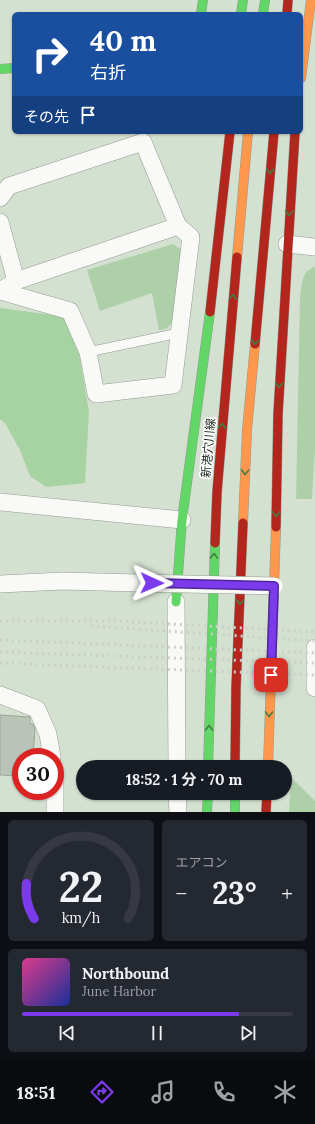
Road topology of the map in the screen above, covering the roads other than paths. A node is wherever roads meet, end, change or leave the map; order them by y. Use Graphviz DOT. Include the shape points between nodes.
graph roads {
  1 [pos="203,0"];
  2 [pos="243,0"];
  3 [pos="265,0"];
  4 [pos="288,0"];
  5 [pos="311,0"];
  6 [pos="201,12"];
  7 [pos="242,12"];
  8 [pos="263,12"];
  9 [pos="287,12"];
  10 [pos="303,62"];
  11 [pos="12,68"];
  12 [pos="0,69"];
  13 [pos="230,134"];
  14 [pos="248,134"];
  15 [pos="274,134"];
  16 [pos="295,134"];
  17 [pos="2,190"];
  18 [pos="0,222"];
  19 [pos="178,226"];
  20 [pos="287,244"];
  21 [pos="315,247"];
  22 [pos="16,281"];
  23 [pos="0,291"];
  24 [pos="179,333"];
  25 [pos="88,352"];
  26 [pos="0,502"];
  27 [pos="182,520"];
  28 [pos="0,584"];
  29 [pos="274,586"];
  30 [pos="176,602"];
  31 [pos="315,648"];
  32 [pos="315,688"];
  33 [pos="0,695"];
  34 [pos="50,748"];
  35 [pos="177,760"];
  36 [pos="208,760"];
  37 [pos="235,760"];
  38 [pos="268,760"];
  39 [pos="55,800"];
  40 [pos="177,800"];
  41 [pos="208,800"];
  42 [pos="235,800"];
  43 [pos="267,800"];
  44 [pos="55,812"];
  45 [pos="178,812"];
  46 [pos="207,812"];
  47 [pos="235,812"];
  48 [pos="266,812"];
  1 -- 6 [label="street"];
  2 -- 7 [label="street"];
  3 -- 8 [label="street"];
  4 -- 9 [label="street"];
  5 -- 10 [label="street"];
  11 -- 12 [label="street"];
  13 -- 27 [label="street" via="217,260"];
  36 -- 14 [label="street, 新港穴川線, one-way" via="217,492"];
  15 -- 37 [label="street, one-way" via="247,430"];
  16 -- 20 [label="street, one-way"];
  17 -- 19 [label="street" via="144,142"];
  18 -- 22 [label="street"];
  19 -- 22 [label="street"];
  19 -- 24 [label="street" via="191,236"];
  20 -- 21 [label="street"];
  20 -- 29 [label="street, one-way" via="278,414"];
  22 -- 23 [label="street"];
  23 -- 25 [label="street" via="70,311"];
  24 -- 25 [label="lane"];
  24 -- 25 [label="street" via="173,385 96,394"];
  26 -- 27 [label="street"];
  27 -- 30 [label="street"];
  28 -- 29 [label="street, bridge" via="63,581"];
  29 -- 38 [label="street, one-way"];
  30 -- 35 [label="street"];
  31 -- 32 [label="street"];
  33 -- 34 [label="street" via="37,708 48,734"];
  39 -- 44 [label="street"];
  40 -- 45 [label="street"];
  41 -- 46 [label="street"];
  42 -- 47 [label="street"];
  43 -- 48 [label="street"];
}
